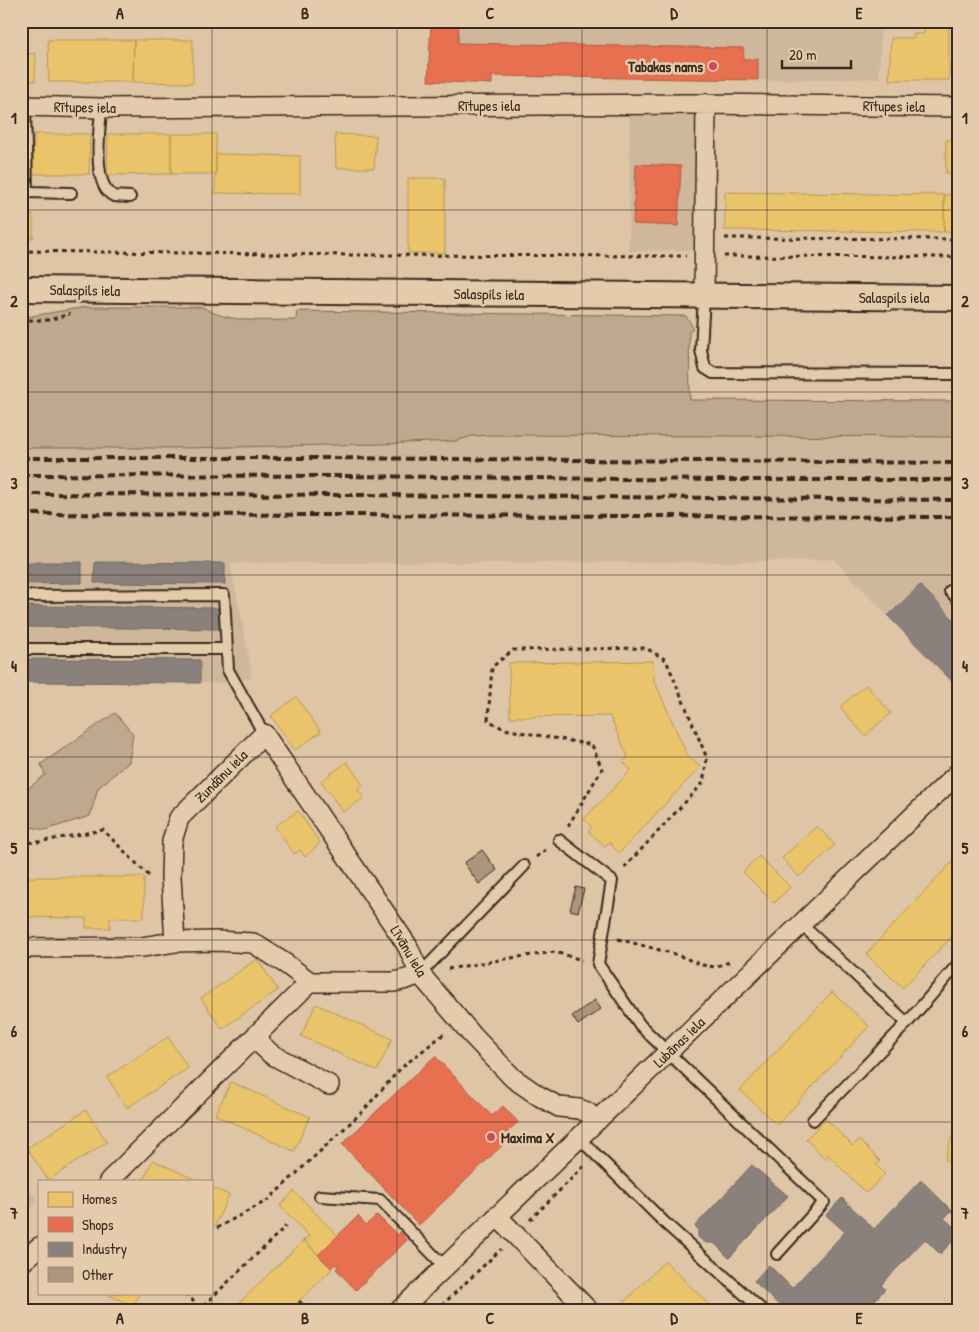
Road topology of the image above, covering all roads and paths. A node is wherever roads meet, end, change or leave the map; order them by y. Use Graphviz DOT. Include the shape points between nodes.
graph roads {
  1 [pos="706,104"];
  2 [pos="23,106"];
  3 [pos="958,107"];
  4 [pos="101,108"];
  5 [pos="71,193"];
  6 [pos="130,197"];
  7 [pos="958,239"];
  8 [pos="704,247"];
  9 [pos="21,251"];
  10 [pos="958,257"];
  11 [pos="21,289"];
  12 [pos="704,296"];
  13 [pos="958,298"];
  14 [pos="958,374"];
  15 [pos="21,596"];
  16 [pos="21,649"];
  17 [pos="227,649"];
  18 [pos="264,734"];
  19 [pos="958,773"];
  20 [pos="559,840"];
  21 [pos="21,842"];
  22 [pos="524,866"];
  23 [pos="612,880"];
  24 [pos="156,883"];
  25 [pos="802,925"];
  26 [pos="603,934"];
  27 [pos="175,942"];
  28 [pos="21,948"];
  29 [pos="736,960"];
  30 [pos="598,964"];
  31 [pos="958,964"];
  32 [pos="420,974"];
  33 [pos="310,982"];
  34 [pos="461,1022"];
  35 [pos="907,1023"];
  36 [pos="254,1038"];
  37 [pos="668,1052"];
  38 [pos="329,1085"];
  39 [pos="813,1120"];
  40 [pos="597,1121"];
  41 [pos="579,1138"];
  42 [pos="111,1180"];
  43 [pos="320,1196"];
  44 [pos="498,1216"];
  45 [pos="286,1226"];
  46 [pos="217,1228"];
  47 [pos="38,1248"];
  48 [pos="777,1254"];
  49 [pos="21,1263"];
  50 [pos="445,1267"];
  51 [pos="187,1294"];
  52 [pos="299,1301"];
  53 [pos="199,1310"];
  54 [pos="309,1311"];
  55 [pos="326,1311"];
  56 [pos="336,1311"];
  57 [pos="399,1311"];
  58 [pos="589,1311"];
  59 [pos="763,1311"];
  1 -- 3 [label="street, Rītupes iela"];
  1 -- 4 [label="street, Rītupes iela"];
  1 -- 8 [label="street"];
  2 -- 4 [label="street, Rītupes iela"];
  2 -- 5 [label="lane" via="27,192"];
  4 -- 6 [label="lane" via="99,174 105,188 114,196"];
  7 -- 8 [label="path"];
  8 -- 9 [label="path" via="353,255"];
  8 -- 10 [label="path"];
  8 -- 12 [label="street"];
  11 -- 12 [label="street, Salaspils iela"];
  12 -- 13 [label="street, Salaspils iela"];
  12 -- 14 [label="lane" via="701,350 705,368 713,373"];
  15 -- 17 [label="lane" via="224,595"];
  16 -- 17 [label="lane"];
  17 -- 18 [label="lane" via="228,670"];
  18 -- 27 [label="street, Zundānu iela" via="179,818 171,850"];
  18 -- 32 [label="street, Līvānu iela" via="407,945"];
  19 -- 25 [label="street, Lubānas iela"];
  20 -- 22 [label="path"];
  20 -- 23 [label="lane"];
  20 -- 23 [label="path" via="602,769 592,745 504,729 488,720 492,667 513,650 646,648 666,660 707,758 703,783"];
  21 -- 24 [label="path" via="103,830"];
  22 -- 32 [label="lane"];
  23 -- 26 [label="lane"];
  25 -- 35 [label="lane"];
  25 -- 37 [label="street, Lubānas iela"];
  26 -- 29 [label="path" via="702,965 715,967"];
  26 -- 30 [label="lane"];
  27 -- 28 [label="street" via="142,947"];
  27 -- 33 [label="street" via="253,943"];
  30 -- 32 [label="path" via="555,952"];
  30 -- 37 [label="lane" via="640,1024"];
  31 -- 35 [label="lane"];
  32 -- 33 [label="street" via="394,982"];
  32 -- 34 [label="street, Līvānu iela"];
  33 -- 36 [label="street"];
  34 -- 40 [label="street, Līvānu iela" via="513,1078 559,1107 579,1109"];
  34 -- 46 [label="path" via="400,1068 362,1112 268,1200"];
  35 -- 39 [label="lane"];
  36 -- 38 [label="street" via="272,1054"];
  36 -- 42 [label="street"];
  37 -- 40 [label="street, Lubānas iela"];
  37 -- 48 [label="lane" via="824,1202"];
  40 -- 41 [label="street, Lubānas iela"];
  41 -- 44 [label="street, Lubānas iela"];
  41 -- 59 [label="lane" via="665,1223"];
  43 -- 50 [label="lane" via="380,1200"];
  44 -- 50 [label="street, Lubānas iela"];
  44 -- 58 [label="street"];
  45 -- 53 [label="path"];
  47 -- 49 [label="street"];
  50 -- 57 [label="street, Lubānas iela"];
  51 -- 53 [label="path"];
  52 -- 54 [label="path"];
  55 -- 56 [label="path" via="330,1306"];
}
